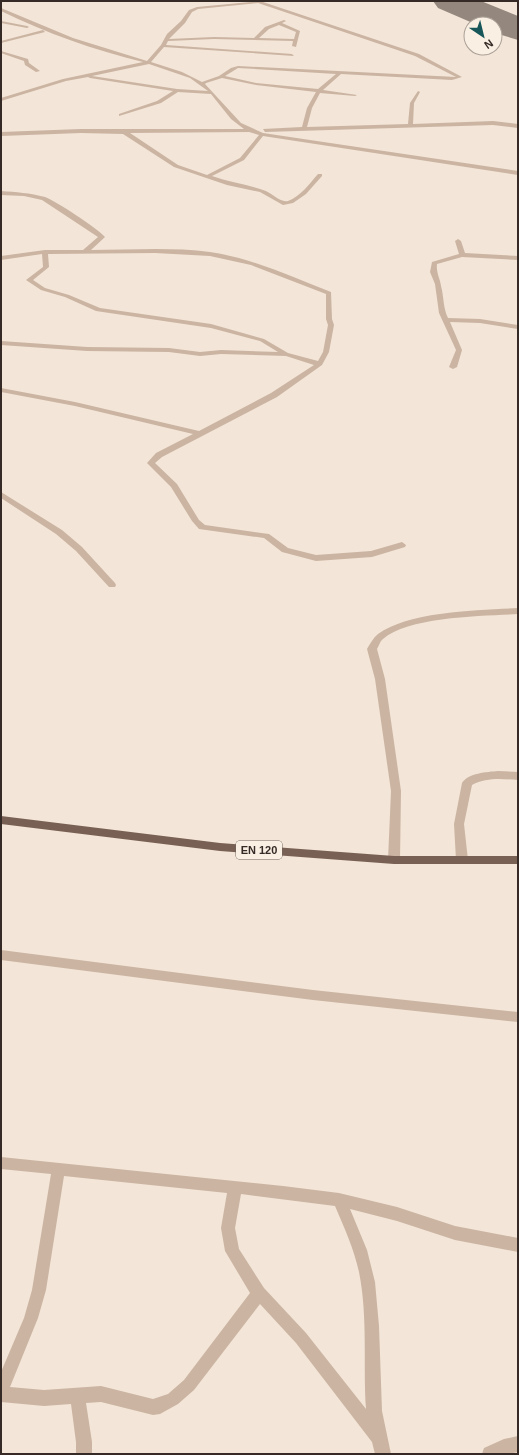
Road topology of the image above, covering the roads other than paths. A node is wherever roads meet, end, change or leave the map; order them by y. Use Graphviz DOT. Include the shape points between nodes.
graph roads {
  1 [pos="257,1"];
  2 [pos="1,9"];
  3 [pos="298,16"];
  4 [pos="26,21"];
  5 [pos="1,22"];
  6 [pos="15,23"];
  7 [pos="278,23"];
  8 [pos="43,31"];
  9 [pos="70,38"];
  10 [pos="255,38"];
  11 [pos="166,40"];
  12 [pos="296,40"];
  13 [pos="1,42"];
  14 [pos="163,46"];
  15 [pos="1,52"];
  16 [pos="292,55"];
  17 [pos="147,63"];
  18 [pos="286,70"];
  19 [pos="38,71"];
  20 [pos="341,72"];
  21 [pos="86,76"];
  22 [pos="222,77"];
  23 [pos="203,84"];
  24 [pos="177,90"];
  25 [pos="318,90"];
  26 [pos="418,92"];
  27 [pos="3,93"];
  28 [pos="212,93"];
  29 [pos="355,95"];
  30 [pos="17,96"];
  31 [pos="1,100"];
  32 [pos="121,115"];
  33 [pos="410,126"];
  34 [pos="518,126"];
  35 [pos="304,128"];
  36 [pos="250,130"];
  37 [pos="124,132"];
  38 [pos="1,134"];
  39 [pos="262,134"];
  40 [pos="518,173"];
  41 [pos="320,175"];
  42 [pos="206,177"];
  43 [pos="1,192"];
  44 [pos="458,241"];
  45 [pos="45,252"];
  46 [pos="85,252"];
  47 [pos="462,254"];
  48 [pos="1,258"];
  49 [pos="518,258"];
  50 [pos="446,320"];
  51 [pos="518,327"];
  52 [pos="1,343"];
  53 [pos="286,354"];
  54 [pos="320,364"];
  55 [pos="453,367"];
  56 [pos="1,390"];
  57 [pos="200,434"];
  58 [pos="1,494"];
  59 [pos="402,545"];
  60 [pos="112,585"];
  61 [pos="518,611"];
  62 [pos="518,776"];
  63 [pos="1,820"];
  64 [pos="394,860"];
  65 [pos="462,860"];
  66 [pos="518,860"];
  67 [pos="1,955"];
  68 [pos="518,1017"];
  69 [pos="1,1164"];
  70 [pos="58,1171"];
  71 [pos="235,1188"];
  72 [pos="339,1200"];
  73 [pos="518,1245"];
  74 [pos="259,1293"];
  75 [pos="2,1386"];
  76 [pos="77,1394"];
  77 [pos="377,1436"];
  78 [pos="518,1444"];
  79 [pos="84,1454"];
  80 [pos="383,1454"];
  81 [pos="490,1454"];
  1 -- 3 [label="street"];
  1 -- 11 [label="street" via="193,9"];
  2 -- 4 [label="street"];
  3 -- 7 [label="street"];
  3 -- 20 [label="street" via="417,55 460,77 452,79"];
  4 -- 6 [label="street"];
  4 -- 9 [label="street"];
  5 -- 6 [label="street"];
  6 -- 8 [label="street"];
  7 -- 10 [label="street"];
  7 -- 12 [label="street" via="298,31"];
  8 -- 9 [label="street"];
  8 -- 13 [label="street"];
  9 -- 17 [label="street"];
  10 -- 11 [label="street"];
  10 -- 12 [label="street"];
  11 -- 14 [label="street"];
  12 -- 16 [label="street"];
  14 -- 16 [label="street"];
  14 -- 17 [label="street"];
  15 -- 19 [label="street" via="26,60 27,64"];
  16 -- 18 [label="street"];
  17 -- 21 [label="street"];
  17 -- 23 [label="street"];
  18 -- 20 [label="street"];
  18 -- 22 [label="street" via="234,67"];
  20 -- 25 [label="street"];
  21 -- 24 [label="street"];
  21 -- 30 [label="street" via="65,80"];
  22 -- 23 [label="street" via="206,80"];
  22 -- 25 [label="street" via="256,84"];
  23 -- 28 [label="street"];
  24 -- 28 [label="street"];
  24 -- 32 [label="street" via="159,102"];
  25 -- 29 [label="street"];
  25 -- 35 [label="street" via="312,100"];
  26 -- 33 [label="street" via="412,103"];
  27 -- 30 [label="street"];
  28 -- 36 [label="street" via="229,116"];
  30 -- 31 [label="street"];
  33 -- 34 [label="street" via="493,122"];
  33 -- 35 [label="street"];
  35 -- 36 [label="street"];
  36 -- 37 [label="street"];
  36 -- 39 [label="street"];
  37 -- 38 [label="street"];
  37 -- 42 [label="street" via="176,166"];
  39 -- 40 [label="street"];
  39 -- 42 [label="street" via="242,159"];
  41 -- 42 [label="street" via="304,193 291,202 283,203 262,191"];
  43 -- 46 [label="street" via="44,199 100,234 102,237"];
  44 -- 47 [label="street"];
  45 -- 46 [label="street"];
  45 -- 48 [label="street"];
  45 -- 53 [label="street" via="48,263 29,280 43,289 98,310 211,326 271,344"];
  46 -- 54 [label="street" via="155,251 210,254 253,264 326,291 330,296 331,325 326,352"];
  47 -- 49 [label="street"];
  47 -- 50 [label="street" via="437,261 433,265 442,313"];
  50 -- 51 [label="street" via="487,321"];
  50 -- 55 [label="street" via="459,350"];
  52 -- 53 [label="street" via="87,349 169,350 200,354"];
  53 -- 54 [label="street"];
  54 -- 57 [label="street" via="274,395"];
  56 -- 57 [label="street" via="75,404"];
  57 -- 59 [label="street" via="155,458 151,463 174,486 196,522 202,527 266,536 285,550 316,558 372,554"];
  58 -- 60 [label="street" via="59,532 79,549"];
  61 -- 64 [label="street" via="411,622 379,637 372,649 380,680 396,791"];
  62 -- 65 [label="street" via="488,774 467,783 459,824"];
  63 -- 64 [label="main road, EN 120" via="220,847"];
  64 -- 65 [label="main road, EN 120"];
  65 -- 66 [label="main road, EN 120"];
  67 -- 68 [label="street" via="313,995"];
  69 -- 70 [label="street"];
  70 -- 71 [label="street"];
  70 -- 75 [label="street" via="39,1290 31,1318"];
  71 -- 72 [label="street"];
  71 -- 74 [label="street" via="228,1228 229,1240 232,1251"];
  72 -- 73 [label="street" via="397,1214 455,1233"];
  72 -- 77 [label="street" via="360,1249 368,1282 372,1321 371,1395"];
  74 -- 76 [label="street" via="194,1379 173,1399 153,1407 101,1394"];
  74 -- 77 [label="street" via="301,1338"];
  75 -- 76 [label="street" via="44,1398"];
  76 -- 79 [label="street"];
  77 -- 80 [label="street"];
  78 -- 81 [label="street"];
}
